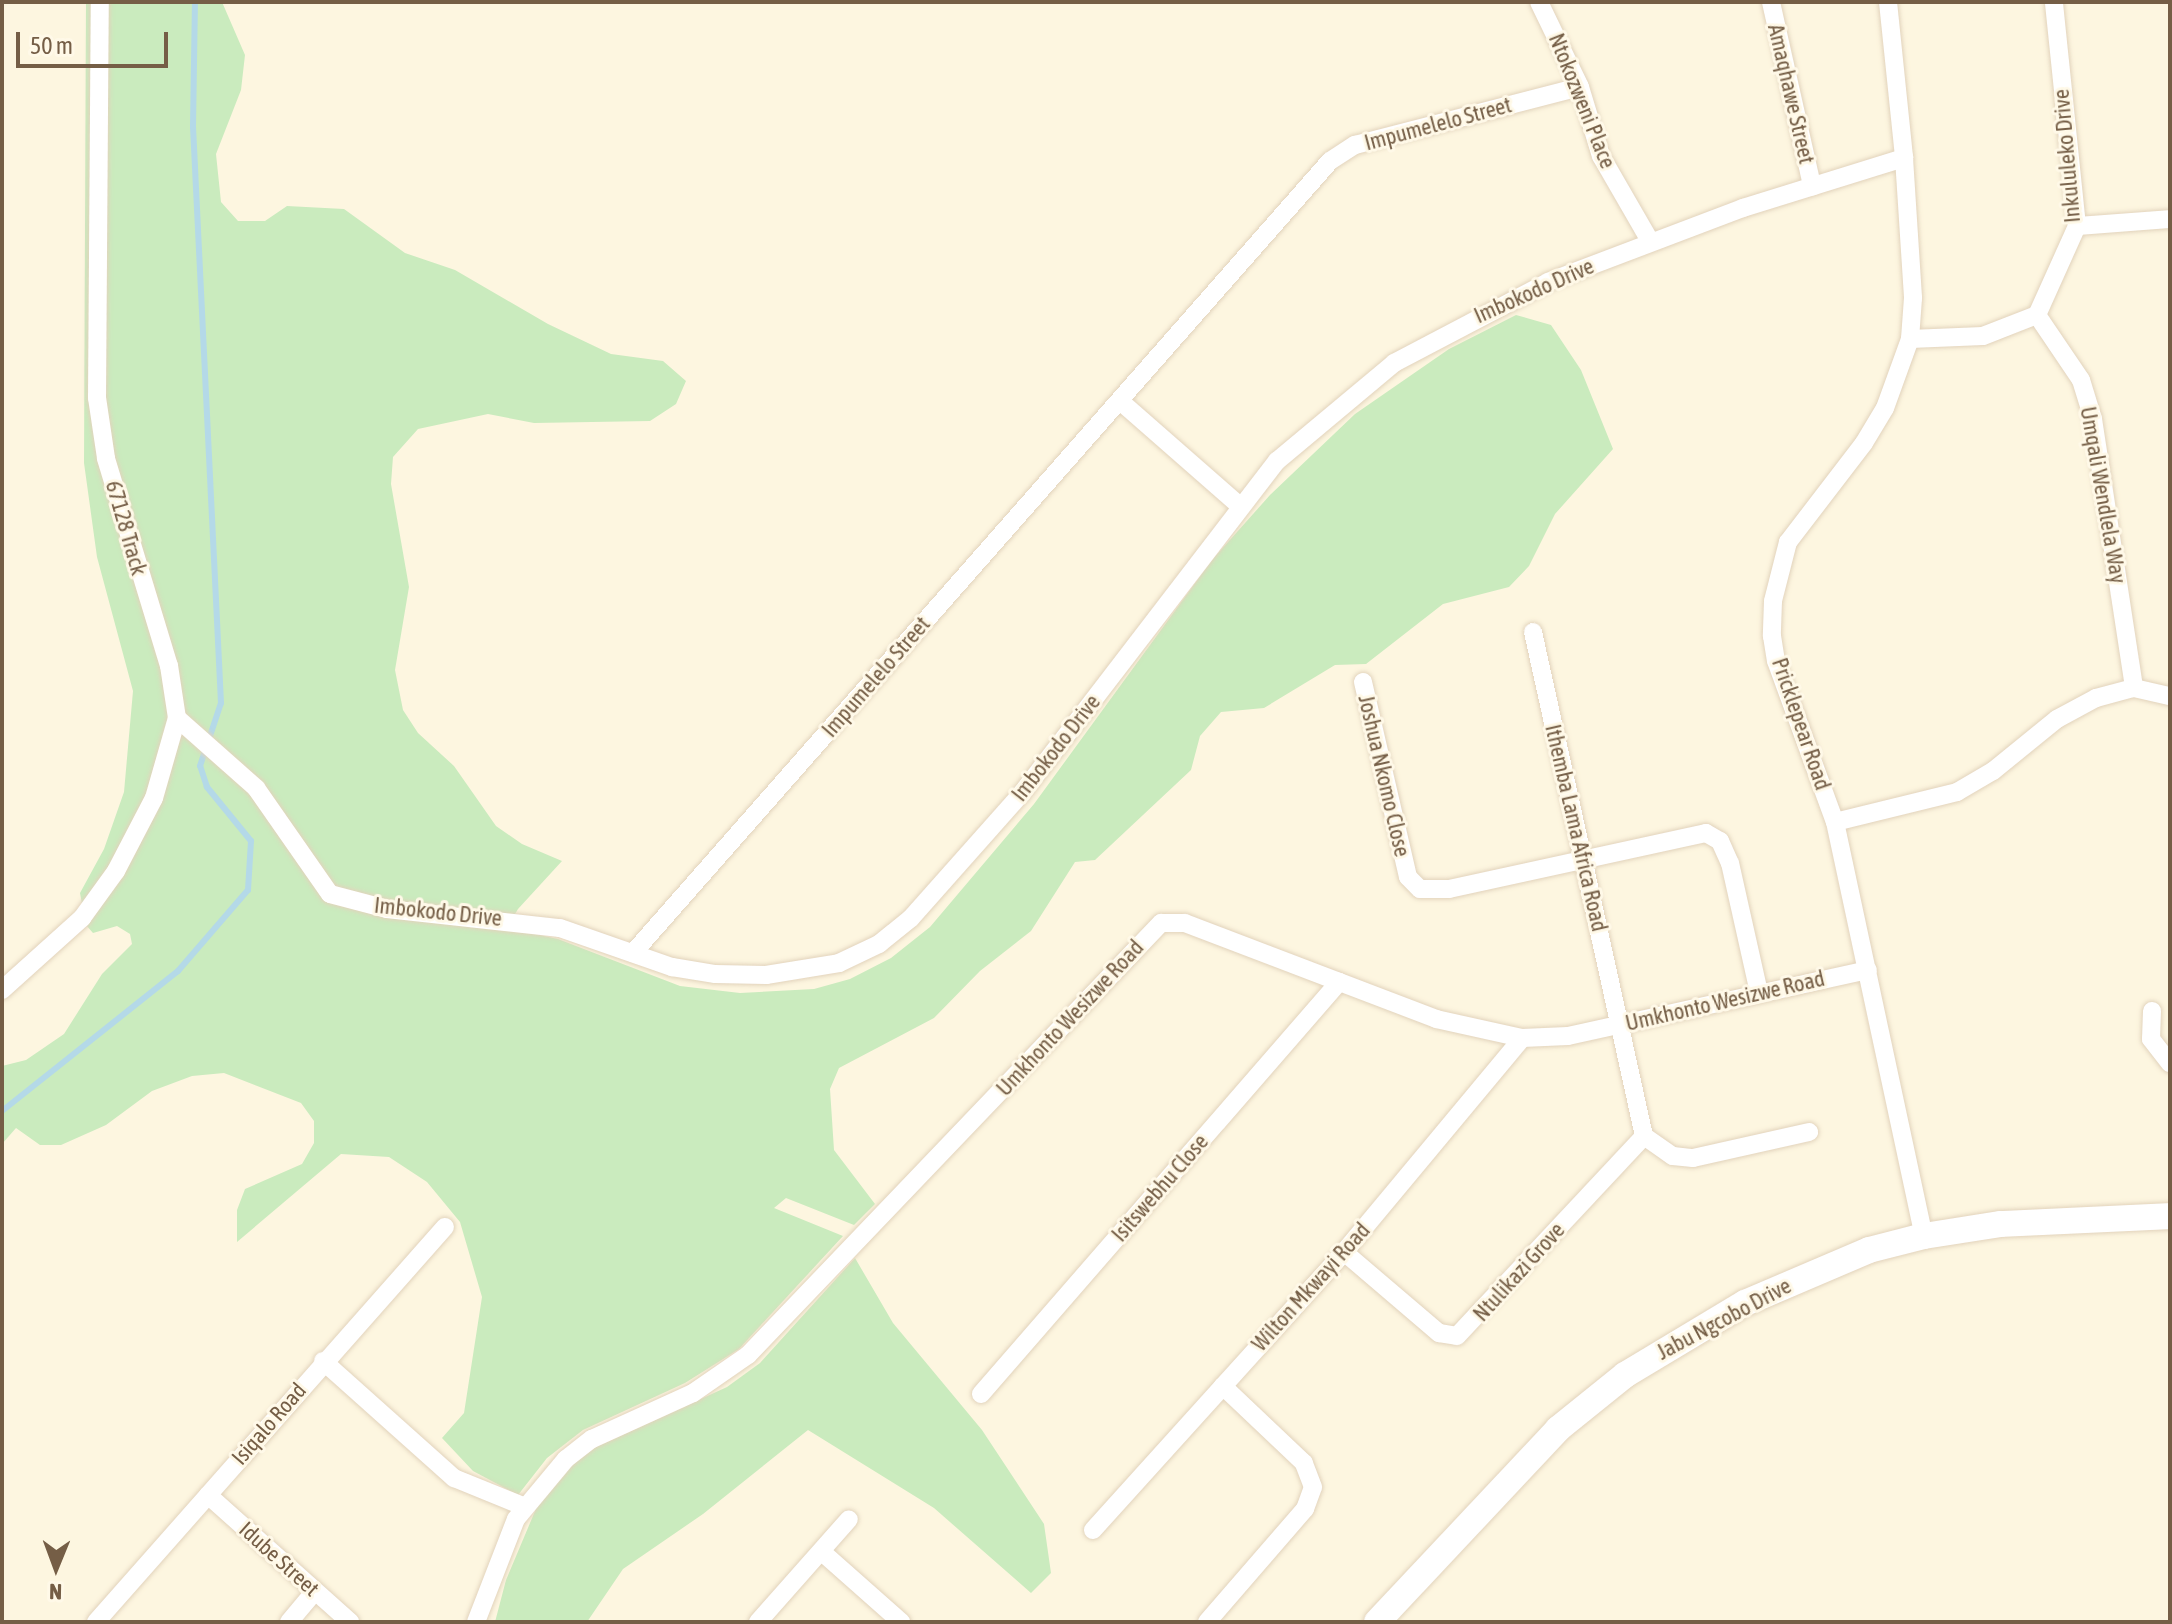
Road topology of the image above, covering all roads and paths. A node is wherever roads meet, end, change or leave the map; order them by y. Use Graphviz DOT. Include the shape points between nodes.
graph roads {
  1 [pos="100,2"];
  2 [pos="1539,2"];
  3 [pos="1771,2"];
  4 [pos="1888,2"];
  5 [pos="2054,2"];
  6 [pos="1580,87"];
  7 [pos="1904,158"];
  8 [pos="1812,186"];
  9 [pos="2170,219"];
  10 [pos="2077,226"];
  11 [pos="1650,241"];
  12 [pos="2037,315"];
  13 [pos="1910,339"];
  14 [pos="1120,401"];
  15 [pos="1239,505"];
  16 [pos="1533,632"];
  17 [pos="1363,682"];
  18 [pos="2134,688"];
  19 [pos="2170,696"];
  20 [pos="177,718"];
  21 [pos="1835,822"];
  22 [pos="1583,858"];
  23 [pos="633,953"];
  24 [pos="1868,970"];
  25 [pos="1339,982"];
  26 [pos="2,990"];
  27 [pos="1759,993"];
  28 [pos="2152,1011"];
  29 [pos="1621,1024"];
  30 [pos="1522,1038"];
  31 [pos="2170,1063"];
  32 [pos="1809,1132"];
  33 [pos="1644,1136"];
  34 [pos="2170,1216"];
  35 [pos="445,1227"];
  36 [pos="1924,1236"];
  37 [pos="1344,1252"];
  38 [pos="323,1361"];
  39 [pos="1223,1386"];
  40 [pos="981,1394"];
  41 [pos="208,1495"];
  42 [pos="523,1506"];
  43 [pos="849,1519"];
  44 [pos="1093,1530"];
  45 [pos="822,1552"];
  46 [pos="315,1591"];
  47 [pos="96,1622"];
  48 [pos="289,1622"];
  49 [pos="350,1622"];
  50 [pos="476,1622"];
  51 [pos="758,1622"];
  52 [pos="901,1622"];
  53 [pos="1207,1622"];
  54 [pos="1377,1622"];
  1 -- 20 [label="street, 67128 Track" via="97,398 106,458 169,666"];
  2 -- 6 [label="street, Ntokozweni Place"];
  3 -- 8 [label="street, Amaqhawe Street"];
  4 -- 7 [label="street, Pricklepear Road"];
  5 -- 10 [label="street, Inkululeko Drive"];
  6 -- 11 [label="street, Ntokozweni Place" via="1601,156"];
  6 -- 14 [label="street, Impumelelo Street" via="1341,153"];
  7 -- 8 [label="street, Imbokodo Drive"];
  7 -- 13 [label="street, Pricklepear Road" via="1913,298"];
  8 -- 11 [label="street, Imbokodo Drive"];
  9 -- 10 [label="street"];
  10 -- 12 [label="street, Inkululeko Drive"];
  11 -- 15 [label="street, Imbokodo Drive" via="1493,307 1394,363 1323,418"];
  12 -- 13 [label="street" via="1983,336"];
  12 -- 18 [label="street, Umqali Wendlela Way" via="2081,380 2093,419"];
  13 -- 21 [label="street, Pricklepear Road" via="1871,432 1788,542 1773,601 1776,661"];
  14 -- 15 [label="street"];
  14 -- 23 [label="street, Impumelelo Street"];
  15 -- 23 [label="street, Imbokodo Drive" via="1022,793 911,918 879,944 839,963 766,975 672,967"];
  16 -- 22 [label="street, Ithemba Lama Africa Road"];
  17 -- 22 [label="street, Joshua Nkomo Close" via="1405,866 1420,889 1449,889"];
  18 -- 19 [label="street"];
  18 -- 21 [label="street" via="2075,707 1993,771 1957,792"];
  20 -- 23 [label="street, Imbokodo Drive" via="256,788 330,894 387,909 560,928"];
  20 -- 26 [label="street, 67128 Track" via="154,798 116,871 82,918"];
  21 -- 24 [label="street, Pricklepear Road"];
  22 -- 27 [label="street" via="1697,833 1720,841 1730,863"];
  22 -- 29 [label="street, Ithemba Lama Africa Road"];
  24 -- 27 [label="street, Umkhonto Wesizwe Road"];
  24 -- 36 [label="street, Pricklepear Road"];
  25 -- 30 [label="street, Umkhonto Wesizwe Road" via="1436,1019"];
  25 -- 40 [label="street, Isitswebhu Close"];
  25 -- 42 [label="street, Umkhonto Wesizwe Road" via="1185,923 1161,923 748,1355 693,1393 592,1439"];
  27 -- 29 [label="street, Umkhonto Wesizwe Road"];
  28 -- 31 [label="street" via="2151,1039"];
  29 -- 30 [label="street, Umkhonto Wesizwe Road"];
  29 -- 33 [label="street, Ithemba Lama Africa Road"];
  30 -- 37 [label="street, Wilton Mkwayi Road"];
  32 -- 33 [label="street" via="1693,1158 1673,1156"];
  33 -- 37 [label="street, Ntulikazi Grove" via="1457,1336 1439,1333"];
  34 -- 36 [label="main road, Jabu Ngcobo Drive" via="2001,1224"];
  35 -- 38 [label="street, Isiqalo Road"];
  36 -- 54 [label="main road, Jabu Ngcobo Drive" via="1869,1250 1745,1303 1625,1375 1514,1471"];
  37 -- 39 [label="street, Wilton Mkwayi Road"];
  38 -- 41 [label="street, Isiqalo Road"];
  38 -- 42 [label="street" via="454,1478"];
  39 -- 44 [label="street, Wilton Mkwayi Road"];
  39 -- 53 [label="street" via="1304,1463 1313,1487 1305,1509"];
  41 -- 46 [label="street, Idube Street"];
  41 -- 47 [label="street, Isiqalo Road"];
  42 -- 50 [label="street, Umkhonto Wesizwe Road" via="502,1545"];
  43 -- 45 [label="street"];
  45 -- 51 [label="street"];
  45 -- 52 [label="street"];
  46 -- 48 [label="street"];
  46 -- 49 [label="street, Idube Street"];
}
